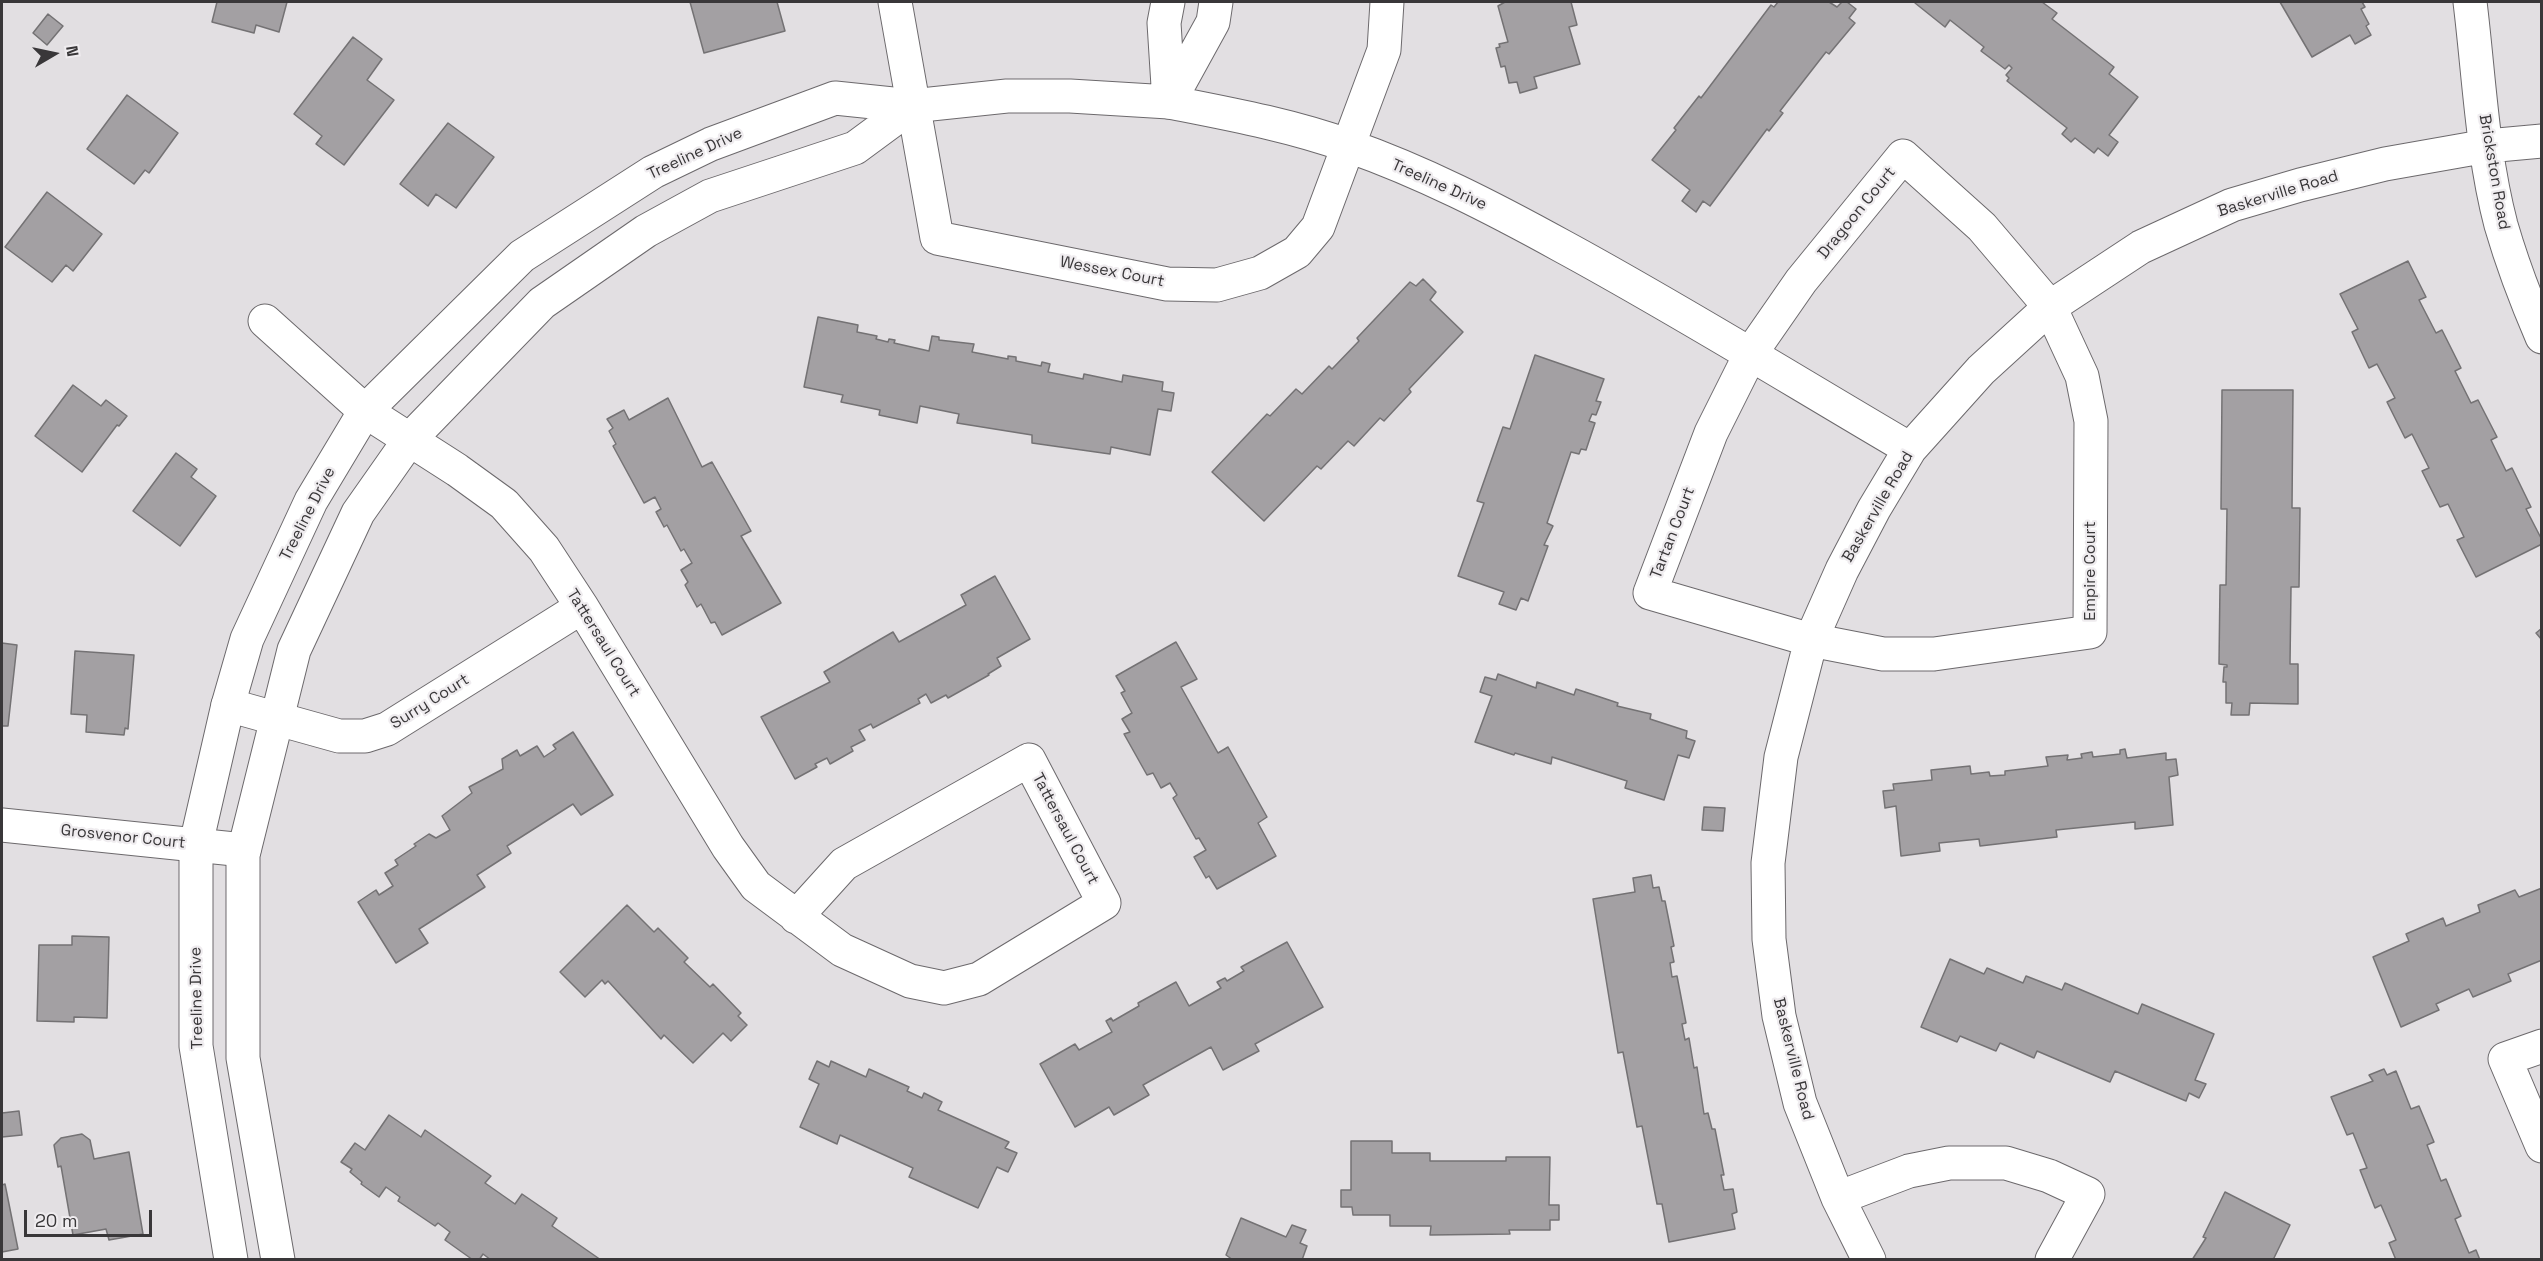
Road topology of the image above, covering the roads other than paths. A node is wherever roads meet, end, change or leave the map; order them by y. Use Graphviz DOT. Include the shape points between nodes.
graph roads {
  1 [pos="895,2"];
  2 [pos="1168,2"];
  3 [pos="1216,2"];
  4 [pos="1387,2"];
  5 [pos="2470,2"];
  6 [pos="1168,102"];
  7 [pos="912,106"];
  8 [pos="2541,141"];
  9 [pos="1349,146"];
  10 [pos="2487,146"];
  11 [pos="2050,307"];
  12 [pos="266,321"];
  13 [pos="2541,337"];
  14 [pos="1751,353"];
  15 [pos="365,411"];
  16 [pos="410,440"];
  17 [pos="1910,449"];
  18 [pos="582,607"];
  19 [pos="1811,640"];
  20 [pos="228,705"];
  21 [pos="275,718"];
  22 [pos="2,825"];
  23 [pos="196,844"];
  24 [pos="244,850"];
  25 [pos="796,917"];
  26 [pos="2541,1046"];
  27 [pos="2541,1146"];
  28 [pos="1838,1198"];
  29 [pos="231,1260"];
  30 [pos="278,1260"];
  31 [pos="1869,1260"];
  32 [pos="2052,1260"];
  1 -- 7 [label="street"];
  2 -- 6 [label="street" via="1164,23"];
  3 -- 6 [label="street" via="1213,22"];
  4 -- 9 [label="street" via="1384,50"];
  5 -- 10 [label="street, Brickston Road"];
  6 -- 7 [label="street, Treeline Drive" via="1007,96"];
  6 -- 9 [label="street, Treeline Drive" via="1265,120"];
  7 -- 9 [label="street, Wessex Court" via="937,238 1167,284 1217,285 1260,273 1297,252 1318,226"];
  7 -- 15 [label="street, Treeline Drive" via="835,98 711,144 652,172 522,256"];
  7 -- 16 [label="street" via="855,148 710,196 646,231 542,303"];
  8 -- 10 [label="street, Baskerville Road"];
  9 -- 14 [label="street, Treeline Drive" via="1475,198"];
  10 -- 11 [label="street, Baskerville Road" via="2385,164 2232,205 2141,247"];
  10 -- 13 [label="street, Brickston Road" via="2501,223"];
  11 -- 14 [label="street, Dragoon Court" via="1982,227 1903,156 1802,281"];
  11 -- 17 [label="street, Baskerville Road" via="1981,370"];
  11 -- 19 [label="street, Empire Court" via="2082,376 2091,421 2090,632 1934,654 1884,654"];
  12 -- 15 [label="street, Tattersaul Court"];
  14 -- 17 [label="street, Treeline Drive"];
  14 -- 19 [label="street, Tartan Court" via="1711,433 1650,593"];
  15 -- 16 [label="street, Tattersaul Court"];
  15 -- 20 [label="street, Treeline Drive" via="311,501 247,639"];
  16 -- 18 [label="street, Tattersaul Court" via="504,504 544,549"];
  16 -- 21 [label="street" via="358,513 294,650"];
  17 -- 19 [label="street, Baskerville Road" via="1847,560"];
  18 -- 21 [label="street, Surry Court" via="387,729 365,736 339,736"];
  18 -- 25 [label="street, Tattersaul Court" via="728,847 756,886"];
  19 -- 28 [label="street, Baskerville Road" via="1781,757 1768,863 1769,939 1779,1016 1800,1103"];
  20 -- 21 [label="street, Surry Court"];
  20 -- 23 [label="street, Treeline Drive"];
  21 -- 24 [label="street"];
  22 -- 23 [label="street, Grosvenor Court"];
  23 -- 24 [label="street, Grosvenor Court"];
  23 -- 29 [label="street, Treeline Drive" via="196,1046"];
  24 -- 30 [label="street" via="243,1058"];
  25 -- 25 [label="street, Tattersaul Court" via="842,950 879,969 944,988 979,979 1104,903 1029,760 844,864"];
  26 -- 27 [label="street" via="2505,1059"];
  28 -- 31 [label="street, Baskerville Road"];
  28 -- 32 [label="street" via="1909,1171 1949,1163 2006,1163 2049,1176 2088,1194"];
}
